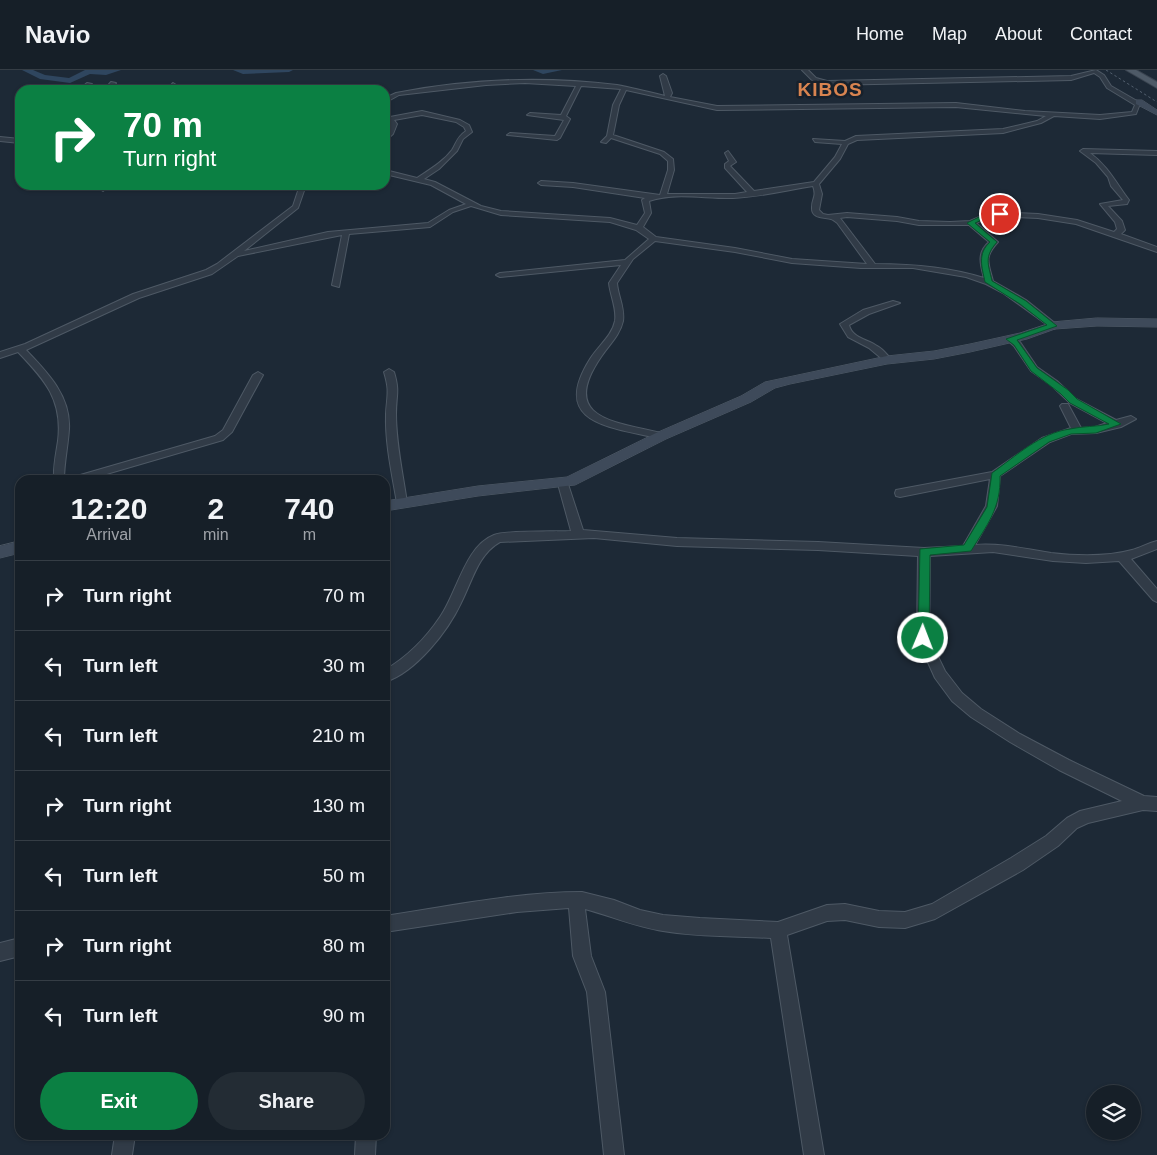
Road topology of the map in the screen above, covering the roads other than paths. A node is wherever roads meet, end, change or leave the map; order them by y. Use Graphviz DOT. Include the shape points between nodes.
graph roads {
  1 [pos="805,70"];
  2 [pos="1093,70"];
  3 [pos="1130,70"];
  4 [pos="1046,72"];
  5 [pos="663,76"];
  6 [pos="1042,79"];
  7 [pos="579,84"];
  8 [pos="1157,85"];
  9 [pos="391,87"];
  10 [pos="624,89"];
  11 [pos="398,94"];
  12 [pos="390,98"];
  13 [pos="667,99"];
  14 [pos="1138,103"];
  15 [pos="1155,111"];
  16 [pos="1135,112"];
  17 [pos="1053,114"];
  18 [pos="530,115"];
  19 [pos="563,117"];
  20 [pos="390,118"];
  21 [pos="390,119"];
  22 [pos="390,134"];
  23 [pos="510,135"];
  24 [pos="610,136"];
  25 [pos="0,139"];
  26 [pos="15,140"];
  27 [pos="815,140"];
  28 [pos="604,142"];
  29 [pos="846,143"];
  30 [pos="728,153"];
  31 [pos="1157,153"];
  32 [pos="390,173"];
  33 [pos="420,180"];
  34 [pos="541,183"];
  35 [pos="816,184"];
  36 [pos="301,190"];
  37 [pos="752,192"];
  38 [pos="663,196"];
  39 [pos="654,197"];
  40 [pos="471,204"];
  41 [pos="834,217"];
  42 [pos="971,223"];
  43 [pos="639,228"];
  44 [pos="346,232"];
  45 [pos="1116,234"];
  46 [pos="654,238"];
  47 [pos="1157,250"];
  48 [pos="236,255"];
  49 [pos="626,262"];
  50 [pos="873,266"];
  51 [pos="500,276"];
  52 [pos="989,282"];
  53 [pos="336,285"];
  54 [pos="896,303"];
  55 [pos="1157,323"];
  56 [pos="1053,326"];
  57 [pos="1010,339"];
  58 [pos="20,349"];
  59 [pos="0,355"];
  60 [pos="887,360"];
  61 [pos="389,372"];
  62 [pos="258,374"];
  63 [pos="1066,406"];
  64 [pos="1131,419"];
  65 [pos="1117,424"];
  66 [pos="1076,430"];
  67 [pos="661,436"];
  68 [pos="59,475"];
  69 [pos="91,475"];
  70 [pos="995,475"];
  71 [pos="563,484"];
  72 [pos="900,493"];
  73 [pos="402,504"];
  74 [pos="390,505"];
  75 [pos="578,534"];
  76 [pos="1157,545"];
  77 [pos="15,548"];
  78 [pos="967,548"];
  79 [pos="0,552"];
  80 [pos="924,552"];
  81 [pos="1122,556"];
  82 [pos="1157,596"];
  83 [pos="390,673"];
  84 [pos="1150,803"];
  85 [pos="576,900"];
  86 [pos="390,923"];
  87 [pos="778,930"];
  88 [pos="15,948"];
  89 [pos="0,952"];
  90 [pos="124,1140"];
  91 [pos="366,1140"];
  92 [pos="122,1155"];
  93 [pos="365,1155"];
  94 [pos="614,1155"];
  95 [pos="814,1155"];
  1 -- 6 [label="street" via="807,75 828,83"];
  2 -- 6 [label="street" via="1072,78"];
  2 -- 14 [label="street" via="1109,87"];
  3 -- 8 [label="main road"];
  4 -- 6 [label="street"];
  5 -- 13 [label="street" via="670,93"];
  7 -- 10 [label="street"];
  7 -- 11 [label="street" via="501,82"];
  7 -- 19 [label="street" via="576,96"];
  9 -- 11 [label="street"];
  10 -- 13 [label="street"];
  10 -- 24 [label="street" via="616,105"];
  11 -- 12 [label="street"];
  13 -- 17 [label="street" via="717,108 956,105"];
  14 -- 15 [label="street"];
  14 -- 16 [label="street"];
  15 -- 16 [label="street"];
  16 -- 17 [label="street" via="1108,117"];
  17 -- 29 [label="street" via="1039,122 1003,131 860,137"];
  18 -- 19 [label="street"];
  19 -- 23 [label="street" via="567,119 556,139"];
  20 -- 33 [label="street" via="422,113 458,120 468,126 469,132 460,138 457,148"];
  21 -- 22 [label="street" via="395,123 395,128"];
  24 -- 28 [label="street"];
  24 -- 38 [label="street" via="662,153 671,160"];
  25 -- 26 [label="street"];
  27 -- 29 [label="street"];
  29 -- 35 [label="street"];
  30 -- 37 [label="street" via="733,162 727,165 728,168"];
  31 -- 45 [label="street" via="1083,150 1111,177 1126,200 1126,203 1103,204 1118,221 1121,230"];
  32 -- 33 [label="street"];
  33 -- 40 [label="street" via="439,186"];
  34 -- 39 [label="street"];
  35 -- 37 [label="street"];
  35 -- 41 [label="street" via="819,194 815,207 818,214"];
  36 -- 48 [label="street" via="296,207"];
  37 -- 38 [label="street" via="735,196"];
  38 -- 39 [label="street"];
  39 -- 43 [label="street" via="645,200 648,213"];
  40 -- 43 [label="street" via="501,213 601,218"];
  40 -- 44 [label="street" via="430,224"];
  41 -- 42 [label="street" via="847,215 919,223"];
  41 -- 50 [label="street"];
  42 -- 45 [label="street" via="991,214 1020,214 1067,220"];
  42 -- 52 [label="street" via="994,242 988,247 984,259"];
  43 -- 46 [label="street"];
  44 -- 48 [label="street"];
  44 -- 53 [label="street"];
  45 -- 47 [label="street"];
  46 -- 49 [label="street"];
  46 -- 50 [label="street" via="802,262"];
  48 -- 58 [label="street" via="209,272 136,296"];
  49 -- 51 [label="street"];
  49 -- 67 [label="street" via="613,283 619,324 584,380 583,404 585,410 600,419"];
  50 -- 52 [label="street" via="924,267"];
  52 -- 56 [label="street" via="1023,302"];
  54 -- 60 [label="street" via="866,312 844,324 852,337 878,350"];
  55 -- 56 [label="street" via="1097,322"];
  56 -- 57 [label="street"];
  57 -- 60 [label="street" via="934,355"];
  57 -- 65 [label="street" via="1034,369 1074,401"];
  58 -- 59 [label="street"];
  58 -- 68 [label="street" via="53,384 63,410 64,440"];
  60 -- 67 [label="street" via="770,385 746,399"];
  61 -- 73 [label="street" via="394,389 391,414"];
  62 -- 69 [label="street" via="230,426 219,438"];
  63 -- 66 [label="street"];
  64 -- 65 [label="street"];
  65 -- 66 [label="street" via="1096,430"];
  66 -- 70 [label="street" via="1046,440"];
  67 -- 71 [label="street"];
  70 -- 72 [label="street"];
  70 -- 78 [label="street" via="992,507"];
  71 -- 73 [label="street" via="478,491"];
  71 -- 75 [label="street"];
  73 -- 74 [label="street"];
  75 -- 80 [label="street" via="677,542"];
  75 -- 83 [label="street" via="492,540 477,558 451,612 416,653"];
  76 -- 81 [label="street"];
  77 -- 79 [label="street"];
  78 -- 80 [label="street"];
  78 -- 81 [label="street" via="1078,559"];
  80 -- 84 [label="street" via="923,638 940,674 956,697 1015,738 1064,765"];
  81 -- 82 [label="street"];
  84 -- 87 [label="street" via="1085,816 1017,864 935,911 905,920 845,912 827,913"];
  85 -- 86 [label="street" via="516,904"];
  85 -- 87 [label="street" via="662,923"];
  85 -- 94 [label="street" via="582,956 596,992"];
  87 -- 95 [label="street"];
  88 -- 89 [label="street"];
  90 -- 92 [label="street"];
  91 -- 93 [label="street"];
}
